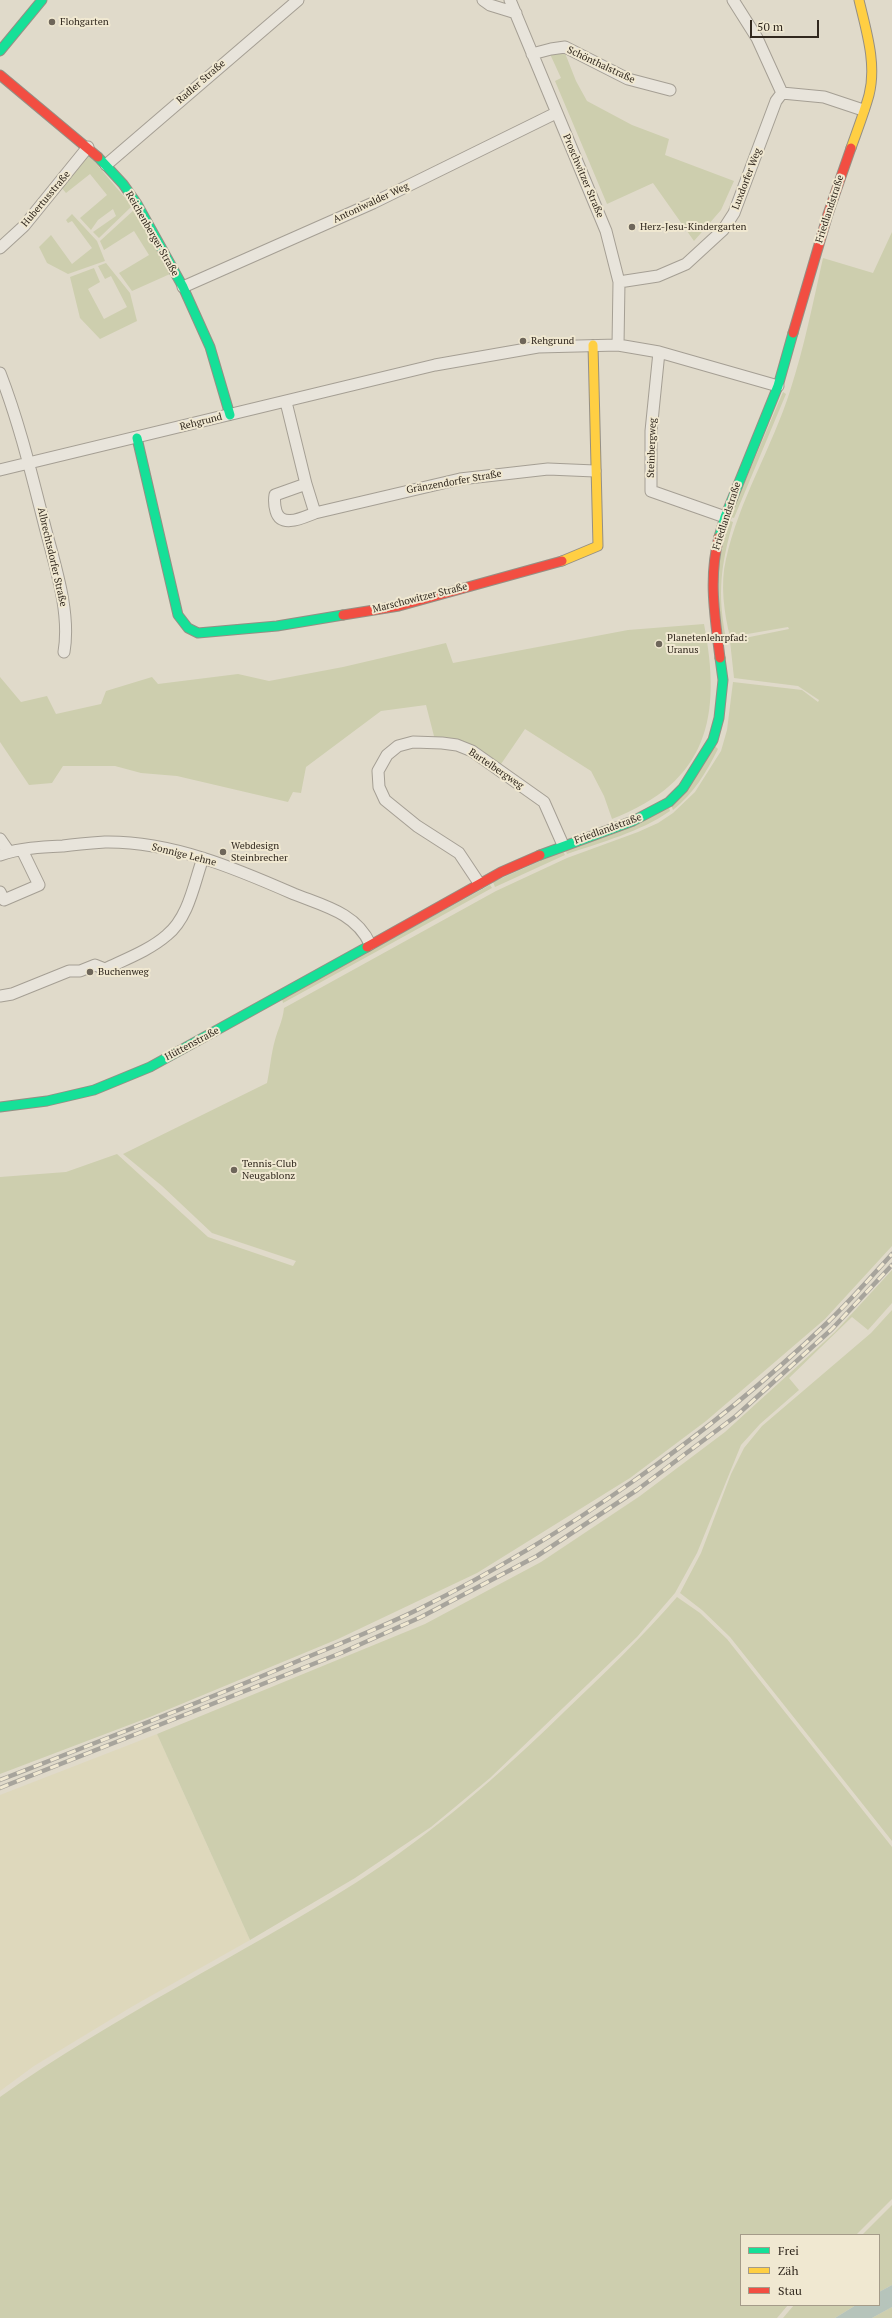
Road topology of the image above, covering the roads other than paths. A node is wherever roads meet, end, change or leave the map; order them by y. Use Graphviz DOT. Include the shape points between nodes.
graph roads {
  1 [pos="42,0"];
  2 [pos="298,0"];
  3 [pos="483,0"];
  4 [pos="510,0"];
  5 [pos="733,0"];
  6 [pos="859,0"];
  7 [pos="516,13"];
  8 [pos="0,51"];
  9 [pos="532,54"];
  10 [pos="0,74"];
  11 [pos="670,90"];
  12 [pos="782,93"];
  13 [pos="863,110"];
  14 [pos="556,113"];
  15 [pos="88,146"];
  16 [pos="106,165"];
  17 [pos="0,248"];
  18 [pos="619,282"];
  19 [pos="183,287"];
  20 [pos="594,345"];
  21 [pos="618,345"];
  22 [pos="660,352"];
  23 [pos="0,373"];
  24 [pos="778,386"];
  25 [pos="286,402"];
  26 [pos="230,415"];
  27 [pos="137,438"];
  28 [pos="29,463"];
  29 [pos="0,470"];
  30 [pos="595,471"];
  31 [pos="306,484"];
  32 [pos="315,513"];
  33 [pos="725,516"];
  34 [pos="64,652"];
  35 [pos="0,838"];
  36 [pos="563,845"];
  37 [pos="22,850"];
  38 [pos="4,854"];
  39 [pos="203,858"];
  40 [pos="479,883"];
  41 [pos="0,892"];
  42 [pos="370,944"];
  43 [pos="0,996"];
  44 [pos="0,1107"];
  1 -- 8 [label="street"];
  2 -- 16 [label="street, Radler Straße"];
  3 -- 7 [label="street" via="490,5"];
  4 -- 7 [label="street, Proschwitzer Straße"];
  5 -- 12 [label="street" via="757,38"];
  6 -- 13 [label="street, Friedlandstraße" via="871,50 872,75"];
  7 -- 9 [label="street, Proschwitzer Straße"];
  9 -- 11 [label="street, Schönthalstraße" via="565,47 628,79"];
  9 -- 14 [label="street, Proschwitzer Straße"];
  10 -- 15 [label="street, Reichenberger Straße"];
  12 -- 13 [label="street" via="824,97"];
  12 -- 18 [label="street, Luxdorfer Weg" via="776,101 734,213 722,230 686,264 658,276"];
  13 -- 24 [label="street, Friedlandstraße" via="806,288"];
  14 -- 18 [label="street, Proschwitzer Straße" via="606,231"];
  14 -- 19 [label="street, Antoniwalder Weg" via="373,203"];
  15 -- 16 [label="street, Reichenberger Straße"];
  15 -- 17 [label="street, Hubertusstraße" via="24,226"];
  16 -- 19 [label="street, Reichenberger Straße" via="137,204"];
  18 -- 21 [label="street, Proschwitzer Straße"];
  19 -- 26 [label="street, Reichenberger Straße" via="210,347"];
  20 -- 21 [label="street, Rehgrund"];
  20 -- 25 [label="street, Rehgrund" via="538,347 465,358"];
  20 -- 30 [label="street, Marschowitzer Straße"];
  21 -- 22 [label="street, Rehgrund"];
  22 -- 24 [label="street, Rehgrund"];
  22 -- 33 [label="street, Steinbergweg" via="651,431 651,491"];
  23 -- 28 [label="street"];
  24 -- 33 [label="street, Friedlandstraße"];
  25 -- 26 [label="street, Rehgrund"];
  25 -- 31 [label="street"];
  26 -- 27 [label="street, Rehgrund"];
  27 -- 28 [label="street, Rehgrund"];
  27 -- 30 [label="street, Marschowitzer Straße" via="178,615 188,628 198,633 276,626 399,606 575,557 598,546"];
  28 -- 29 [label="street, Rehgrund"];
  28 -- 34 [label="street, Albrechtsdorfer Straße" via="63,601 67,632"];
  30 -- 32 [label="street, Gränzendorfer Straße" via="548,469 460,479"];
  31 -- 32 [label="street"];
  31 -- 32 [label="street, Gränzendorfer Straße" via="275,495 273,502 277,515 291,521"];
  33 -- 36 [label="street, Friedlandstraße" via="714,557 712,579 713,607 723,680 719,718 713,740 683,788 669,802 627,824"];
  35 -- 38 [label="street"];
  36 -- 40 [label="street, Friedlandstraße"];
  36 -- 40 [label="street, Bartelbergweg" via="544,802 472,751 457,745 435,743 413,742 398,746 386,755 378,771 379,787 385,800 417,826 459,853"];
  37 -- 38 [label="street, Sonnige Lehne"];
  37 -- 39 [label="street, Sonnige Lehne" via="106,842 151,846"];
  37 -- 41 [label="street" via="39,885 4,900"];
  39 -- 42 [label="street, Sonnige Lehne" via="246,873 340,913 355,922"];
  39 -- 43 [label="street" via="187,906 168,935 141,952 105,969 95,965 80,971 69,971 12,994"];
  40 -- 42 [label="street, Friedlandstraße"];
  42 -- 44 [label="street, Hüttenstraße" via="179,1052 126,1078 94,1090 47,1101"];
}
